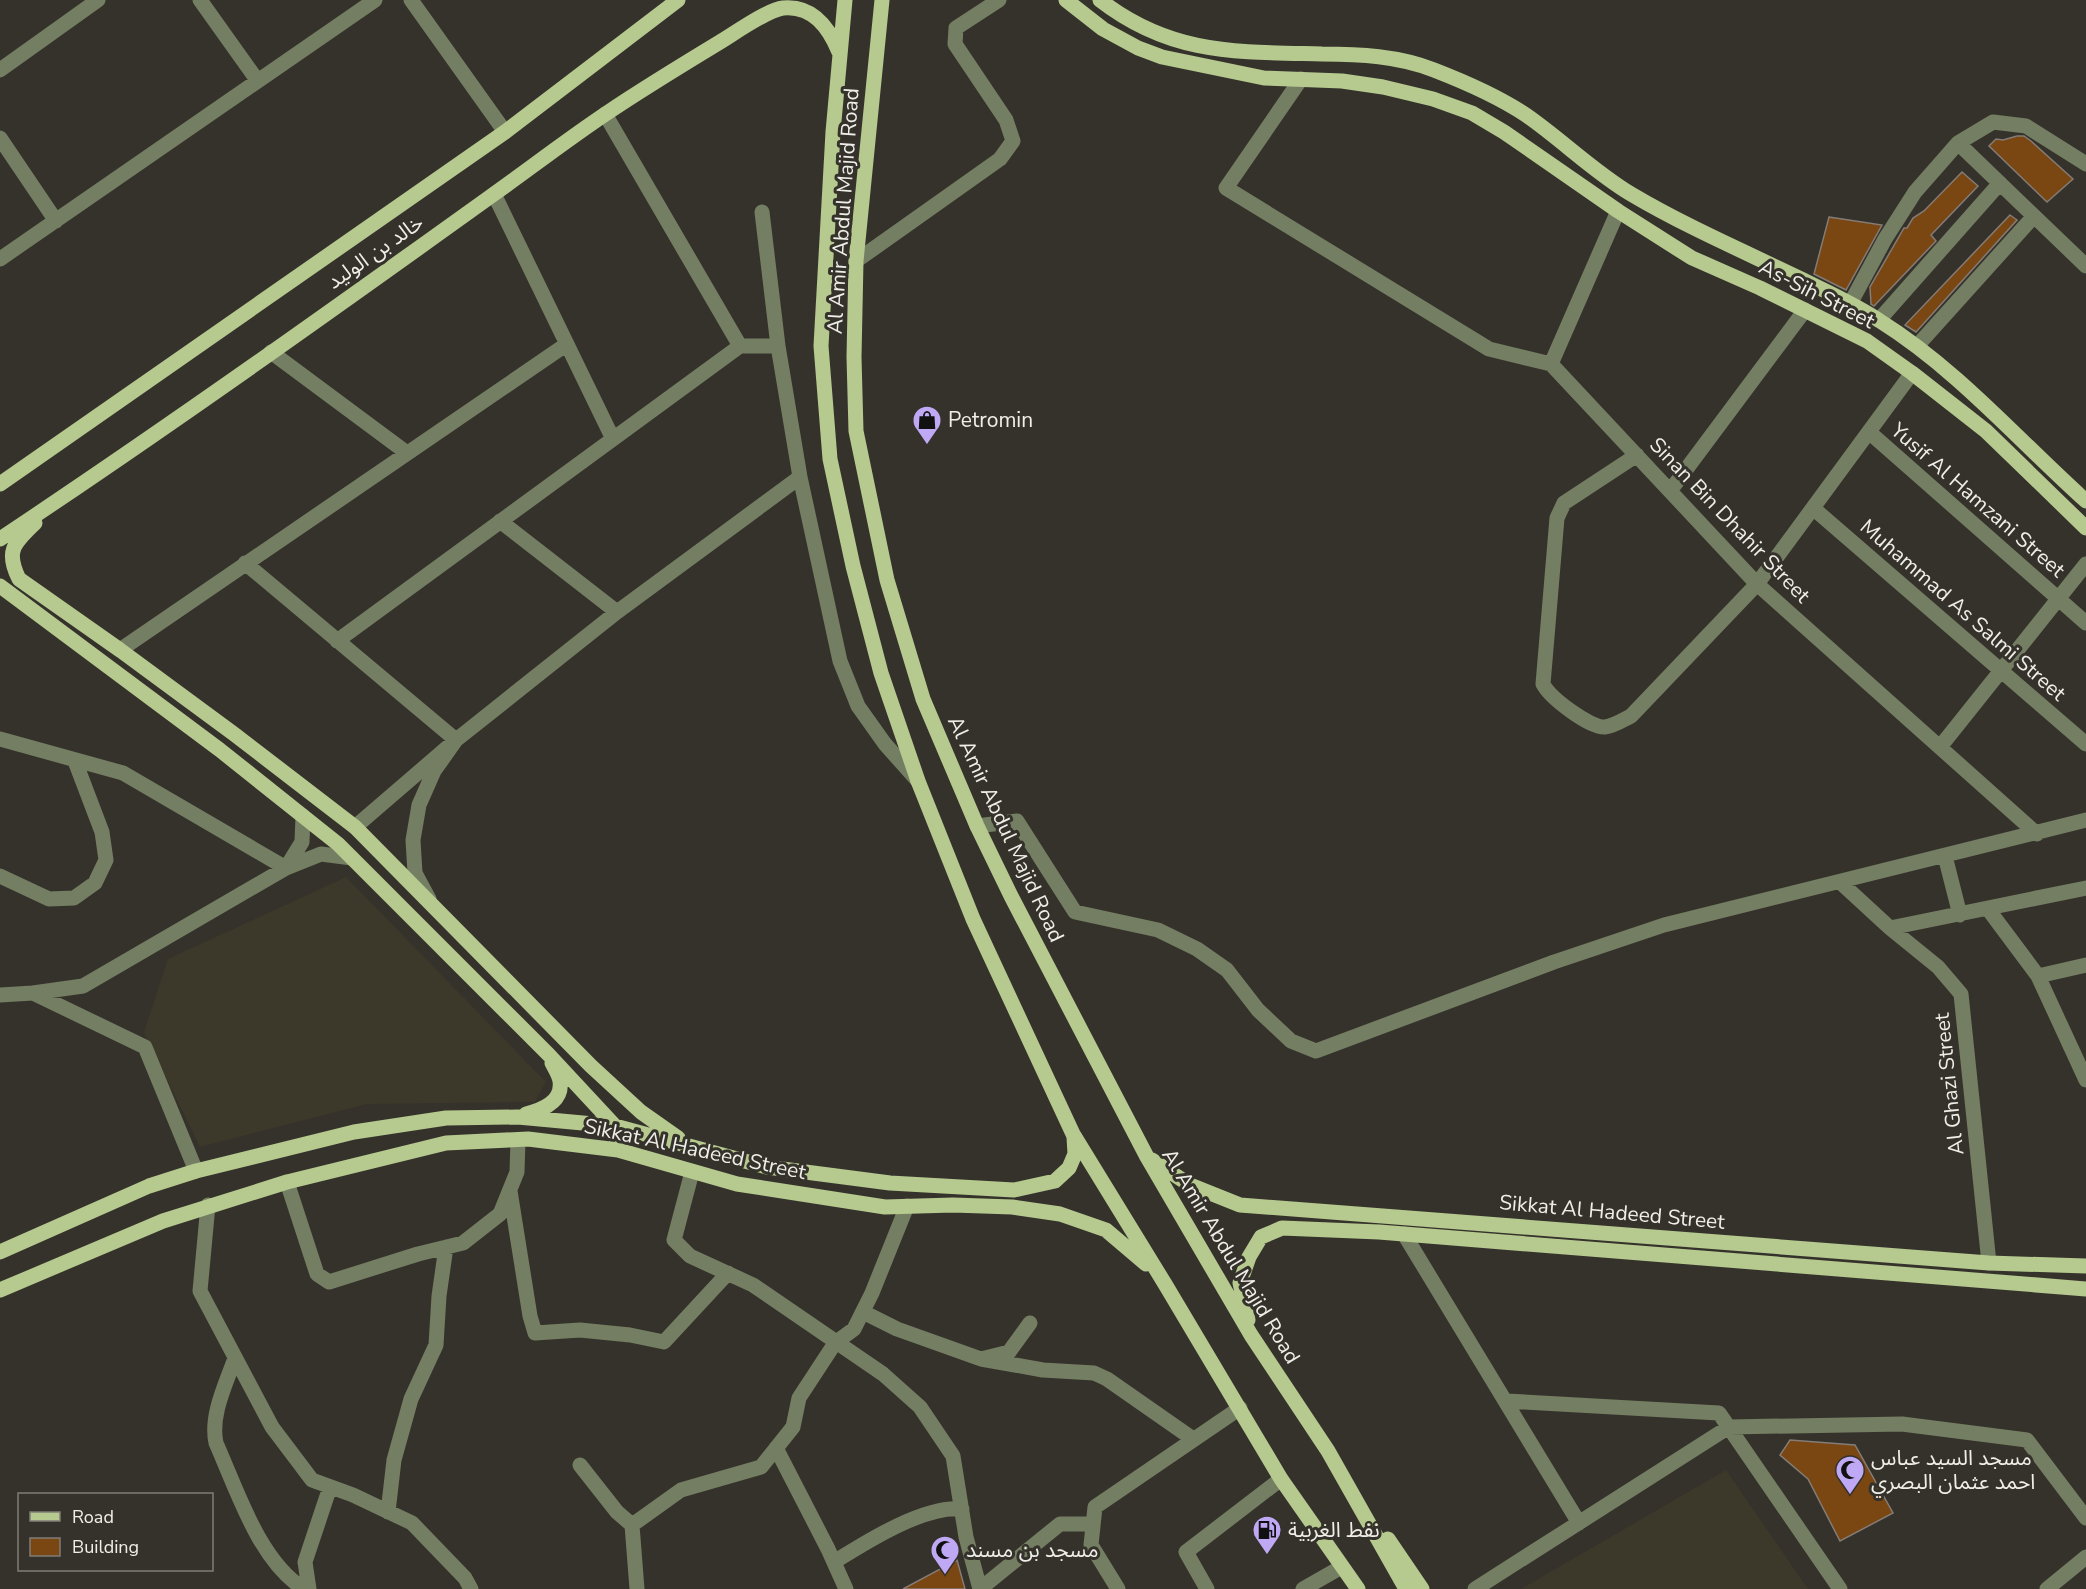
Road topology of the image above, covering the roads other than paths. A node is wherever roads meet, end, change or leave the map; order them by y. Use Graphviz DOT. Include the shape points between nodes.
graph roads {
  1 [pos="99,0"];
  2 [pos="200,0"];
  3 [pos="375,0"];
  4 [pos="411,0"];
  5 [pos="678,0"];
  6 [pos="845,0"];
  7 [pos="882,0"];
  8 [pos="999,0"];
  9 [pos="1066,0"];
  10 [pos="1100,0"];
  11 [pos="784,4"];
  12 [pos="841,55"];
  13 [pos="0,70"];
  14 [pos="1301,79"];
  15 [pos="257,80"];
  16 [pos="604,114"];
  17 [pos="505,132"];
  18 [pos="0,138"];
  19 [pos="1958,143"];
  20 [pos="2086,164"];
  21 [pos="2000,183"];
  22 [pos="494,194"];
  23 [pos="762,212"];
  24 [pos="1618,212"];
  25 [pos="2034,216"];
  26 [pos="56,221"];
  27 [pos="0,259"];
  28 [pos="856,261"];
  29 [pos="2086,266"];
  30 [pos="1850,304"];
  31 [pos="1805,310"];
  32 [pos="1879,320"];
  33 [pos="567,344"];
  34 [pos="740,346"];
  35 [pos="778,346"];
  36 [pos="1917,346"];
  37 [pos="270,352"];
  38 [pos="1551,364"];
  39 [pos="1912,373"];
  40 [pos="1869,432"];
  41 [pos="613,439"];
  42 [pos="407,453"];
  43 [pos="1637,455"];
  44 [pos="800,477"];
  45 [pos="0,484"];
  46 [pos="1670,491"];
  47 [pos="62,498"];
  48 [pos="2086,501"];
  49 [pos="1813,508"];
  50 [pos="500,521"];
  51 [pos="2086,528"];
  52 [pos="0,539"];
  53 [pos="244,563"];
  54 [pos="2086,564"];
  55 [pos="1757,584"];
  56 [pos="0,586"];
  57 [pos="2058,599"];
  58 [pos="617,612"];
  59 [pos="2086,623"];
  60 [pos="337,641"];
  61 [pos="120,650"];
  62 [pos="2002,670"];
  63 [pos="0,740"];
  64 [pos="456,740"];
  65 [pos="2086,744"];
  66 [pos="1940,747"];
  67 [pos="75,761"];
  68 [pos="918,782"];
  69 [pos="303,816"];
  70 [pos="2086,820"];
  71 [pos="977,826"];
  72 [pos="355,827"];
  73 [pos="2086,831"];
  74 [pos="2037,834"];
  75 [pos="1945,856"];
  76 [pos="352,858"];
  77 [pos="286,868"];
  78 [pos="0,876"];
  79 [pos="1840,882"];
  80 [pos="2086,888"];
  81 [pos="434,907"];
  82 [pos="1988,909"];
  83 [pos="1960,915"];
  84 [pos="1890,928"];
  85 [pos="2086,965"];
  86 [pos="2038,976"];
  87 [pos="33,993"];
  88 [pos="0,995"];
  89 [pos="549,1055"];
  90 [pos="2086,1080"];
  91 [pos="518,1117"];
  92 [pos="615,1126"];
  93 [pos="1074,1134"];
  94 [pos="518,1140"];
  95 [pos="685,1143"];
  96 [pos="618,1150"];
  97 [pos="1146,1157"];
  98 [pos="196,1171"];
  99 [pos="692,1172"];
  100 [pos="287,1182"];
  101 [pos="510,1191"];
  102 [pos="208,1205"];
  103 [pos="907,1206"];
  104 [pos="1404,1234"];
  105 [pos="446,1247"];
  106 [pos="0,1252"];
  107 [pos="1989,1263"];
  108 [pos="2086,1266"];
  109 [pos="728,1274"];
  110 [pos="1165,1284"];
  111 [pos="2086,1289"];
  112 [pos="0,1290"];
  113 [pos="863,1312"];
  114 [pos="1030,1323"];
  115 [pos="1251,1335"];
  116 [pos="835,1343"];
  117 [pos="235,1358"];
  118 [pos="981,1359"];
  119 [pos="1507,1401"];
  120 [pos="1240,1408"];
  121 [pos="1729,1427"];
  122 [pos="1194,1439"];
  123 [pos="776,1448"];
  124 [pos="1328,1451"];
  125 [pos="580,1465"];
  126 [pos="1281,1479"];
  127 [pos="330,1487"];
  128 [pos="962,1509"];
  129 [pos="388,1512"];
  130 [pos="2086,1518"];
  131 [pos="1579,1523"];
  132 [pos="1093,1524"];
  133 [pos="632,1525"];
  134 [pos="2086,1557"];
  135 [pos="834,1562"];
  136 [pos="1338,1569"];
  137 [pos="304,1589"];
  138 [pos="309,1589"];
  139 [pos="471,1589"];
  140 [pos="637,1589"];
  141 [pos="846,1589"];
  142 [pos="980,1589"];
  143 [pos="1118,1589"];
  144 [pos="1207,1589"];
  145 [pos="1303,1589"];
  146 [pos="1348,1589"];
  147 [pos="1358,1589"];
  148 [pos="1406,1589"];
  149 [pos="1422,1589"];
  150 [pos="1475,1589"];
  151 [pos="1840,1589"];
  152 [pos="2047,1589"];
  1 -- 13 [label="street"];
  2 -- 15 [label="street"];
  3 -- 15 [label="street"];
  4 -- 17 [label="street"];
  5 -- 17 [label="main road, خالد بن الوليد"];
  6 -- 12 [label="main road, Al Amir Abdul Majid Road"];
  7 -- 28 [label="main road, Al Amir Abdul Majid Road"];
  8 -- 28 [label="street" via="956,27 955,44 1006,120 1013,141 1000,159"];
  9 -- 14 [label="main road, As-Sih Street" via="1103,29 1162,57 1264,78"];
  10 -- 30 [label="main road, As-Sih Street" via="1152,33 1194,46 1246,52 1359,54 1432,69 1524,114 1629,193"];
  11 -- 12 [label="main road, خالد بن الوليد" via="814,15 824,24"];
  11 -- 16 [label="main road, خالد بن الوليد"];
  12 -- 68 [label="main road, Al Amir Abdul Majid Road" via="821,346 830,459 881,673"];
  14 -- 24 [label="main road, As-Sih Street" via="1383,87 1472,113"];
  14 -- 38 [label="street" via="1226,188 1489,349"];
  15 -- 26 [label="street"];
  16 -- 22 [label="main road, خالد بن الوليد"];
  16 -- 34 [label="street"];
  17 -- 45 [label="main road, خالد بن الوليد"];
  18 -- 26 [label="street"];
  19 -- 20 [label="street" via="1993,122 2026,126"];
  19 -- 21 [label="street"];
  19 -- 30 [label="street" via="1915,192"];
  21 -- 25 [label="street"];
  21 -- 32 [label="street"];
  22 -- 33 [label="street"];
  22 -- 37 [label="main road, خالد بن الوليد"];
  23 -- 35 [label="street"];
  24 -- 31 [label="main road, As-Sih Street" via="1692,258"];
  24 -- 38 [label="street"];
  25 -- 29 [label="street"];
  25 -- 36 [label="street"];
  26 -- 27 [label="street"];
  28 -- 71 [label="main road, Al Amir Abdul Majid Road" via="856,431 873,517 887,580 923,699"];
  30 -- 32 [label="main road, As-Sih Street"];
  31 -- 39 [label="main road, As-Sih Street" via="1867,341"];
  31 -- 46 [label="street"];
  32 -- 36 [label="main road, As-Sih Street"];
  33 -- 41 [label="street"];
  33 -- 42 [label="street"];
  34 -- 35 [label="street"];
  34 -- 41 [label="street"];
  35 -- 44 [label="street"];
  36 -- 48 [label="main road, As-Sih Street" via="1999,417"];
  37 -- 42 [label="street"];
  37 -- 47 [label="main road, خالد بن الوليد"];
  38 -- 43 [label="street, Sinan Bin Dhahir Street"];
  39 -- 40 [label="street"];
  39 -- 51 [label="main road, As-Sih Street" via="1986,431"];
  40 -- 49 [label="street"];
  40 -- 57 [label="street, Yusif Al Hamzani Street"];
  41 -- 50 [label="street"];
  42 -- 53 [label="street"];
  43 -- 46 [label="street, Sinan Bin Dhahir Street"];
  43 -- 55 [label="street" via="1564,503 1557,518 1543,684 1550,695 1595,726 1606,727 1631,716"];
  44 -- 58 [label="street"];
  44 -- 68 [label="street" via="840,661 858,706"];
  46 -- 55 [label="street, Sinan Bin Dhahir Street"];
  47 -- 52 [label="main road, خالد بن الوليد"];
  47 -- 61 [label="main road" via="14,546 11,563 19,579"];
  49 -- 55 [label="street"];
  49 -- 62 [label="street, Muhammad As Salmi Street"];
  50 -- 58 [label="street"];
  50 -- 60 [label="street"];
  53 -- 60 [label="street"];
  53 -- 61 [label="street"];
  54 -- 57 [label="street"];
  55 -- 66 [label="street, Sinan Bin Dhahir Street"];
  56 -- 69 [label="main road"];
  57 -- 59 [label="street, Yusif Al Hamzani Street"];
  57 -- 62 [label="street"];
  58 -- 64 [label="street"];
  60 -- 64 [label="street"];
  61 -- 72 [label="main road"];
  62 -- 65 [label="street, Muhammad As Salmi Street"];
  62 -- 66 [label="street"];
  63 -- 67 [label="street"];
  64 -- 72 [label="street"];
  64 -- 81 [label="street" via="434,771 419,805 412,840 415,873"];
  66 -- 74 [label="street, Sinan Bin Dhahir Street"];
  67 -- 77 [label="street" via="123,773"];
  67 -- 78 [label="street" via="102,832 106,860 95,883 74,898 49,899"];
  68 -- 93 [label="main road, Al Amir Abdul Majid Road" via="973,919"];
  69 -- 76 [label="main road"];
  69 -- 77 [label="street" via="302,842"];
  70 -- 73 [label="street"];
  70 -- 74 [label="street"];
  71 -- 79 [label="street" via="1017,821 1075,912 1158,930 1197,950 1227,970 1258,1010 1291,1041 1316,1052 1664,925"];
  71 -- 97 [label="main road, Al Amir Abdul Majid Road"];
  72 -- 81 [label="main road"];
  74 -- 75 [label="street"];
  75 -- 79 [label="street"];
  75 -- 83 [label="street"];
  76 -- 77 [label="street" via="321,854"];
  76 -- 89 [label="main road"];
  77 -- 87 [label="street" via="83,987"];
  79 -- 84 [label="street, Al Ghazi Street"];
  80 -- 82 [label="street"];
  81 -- 95 [label="main road" via="591,1066 641,1112"];
  82 -- 83 [label="street"];
  82 -- 86 [label="street"];
  83 -- 84 [label="street"];
  84 -- 107 [label="street, Al Ghazi Street" via="1938,967 1961,993"];
  85 -- 86 [label="street"];
  86 -- 90 [label="street"];
  87 -- 88 [label="street"];
  87 -- 98 [label="street" via="145,1047"];
  89 -- 91 [label="main road" via="560,1081 559,1095 546,1109"];
  89 -- 92 [label="main road"];
  91 -- 92 [label="main road, Sikkat Al Hadeed Street"];
  91 -- 98 [label="main road, Sikkat Al Hadeed Street" via="446,1118 354,1132"];
  92 -- 95 [label="main road, Sikkat Al Hadeed Street"];
  92 -- 96 [label="main road"];
  93 -- 95 [label="main road, Sikkat Al Hadeed Street" via="1075,1154 1069,1168 1055,1181 1014,1190 890,1183 767,1167"];
  93 -- 110 [label="main road, Al Amir Abdul Majid Road"];
  94 -- 96 [label="main road, Sikkat Al Hadeed Street"];
  94 -- 100 [label="main road, Sikkat Al Hadeed Street" via="446,1143"];
  94 -- 101 [label="street" via="517,1172"];
  96 -- 99 [label="main road, Sikkat Al Hadeed Street"];
  97 -- 107 [label="main road, Sikkat Al Hadeed Street" via="1190,1185 1240,1205"];
  97 -- 115 [label="main road, Al Amir Abdul Majid Road"];
  98 -- 106 [label="main road, Sikkat Al Hadeed Street" via="149,1186"];
  99 -- 103 [label="main road, Sikkat Al Hadeed Street" via="737,1184 885,1207"];
  99 -- 109 [label="street" via="674,1240 690,1256"];
  100 -- 102 [label="main road, Sikkat Al Hadeed Street"];
  100 -- 105 [label="street" via="317,1274 329,1282"];
  101 -- 105 [label="street" via="500,1214 463,1243"];
  101 -- 109 [label="street" via="535,1333 580,1330 664,1342"];
  102 -- 112 [label="main road, Sikkat Al Hadeed Street"];
  102 -- 117 [label="street" via="200,1291"];
  103 -- 110 [label="main road, Sikkat Al Hadeed Street" via="1012,1207 1060,1214 1106,1230"];
  103 -- 113 [label="street"];
  104 -- 111 [label="main road, Sikkat Al Hadeed Street"];
  104 -- 115 [label="main road, Sikkat Al Hadeed Street" via="1282,1228 1261,1237 1240,1283"];
  104 -- 119 [label="street"];
  105 -- 129 [label="street" via="436,1345 411,1399 393,1460"];
  107 -- 108 [label="main road, Sikkat Al Hadeed Street"];
  109 -- 116 [label="street" via="753,1285"];
  110 -- 120 [label="main road, Al Amir Abdul Majid Road"];
  113 -- 116 [label="street" via="854,1329"];
  113 -- 118 [label="street" via="897,1329"];
  114 -- 118 [label="street" via="1010,1352"];
  115 -- 124 [label="main road, Al Amir Abdul Majid Road"];
  116 -- 123 [label="street" via="799,1398 793,1427"];
  116 -- 128 [label="street" via="883,1374 920,1407 953,1456"];
  117 -- 127 [label="street" via="272,1427 312,1480"];
  117 -- 137 [label="street" via="218,1409 216,1443 260,1540 280,1568"];
  118 -- 122 [label="street" via="1043,1370 1095,1373"];
  119 -- 121 [label="street" via="1719,1413"];
  119 -- 131 [label="street"];
  120 -- 122 [label="street"];
  120 -- 126 [label="main road, Al Amir Abdul Majid Road"];
  121 -- 130 [label="street" via="1902,1424 2027,1440"];
  121 -- 131 [label="street"];
  121 -- 151 [label="street"];
  122 -- 132 [label="street" via="1095,1506"];
  123 -- 133 [label="street" via="761,1467 681,1490"];
  123 -- 135 [label="street"];
  124 -- 148 [label="main road, Al Amir Abdul Majid Road"];
  124 -- 149 [label="main road"];
  125 -- 133 [label="street"];
  126 -- 136 [label="main road"];
  126 -- 144 [label="street" via="1185,1552"];
  126 -- 147 [label="main road, Al Amir Abdul Majid Road"];
  127 -- 129 [label="street"];
  127 -- 138 [label="street" via="305,1562"];
  128 -- 135 [label="street" via="951,1508 912,1519"];
  128 -- 142 [label="street"];
  129 -- 139 [label="street" via="412,1523"];
  131 -- 150 [label="street"];
  132 -- 142 [label="street" via="1060,1524"];
  132 -- 143 [label="street" via="1091,1545"];
  133 -- 140 [label="street"];
  134 -- 152 [label="street"];
  135 -- 141 [label="street"];
  136 -- 145 [label="street"];
  136 -- 146 [label="main road"];
}
